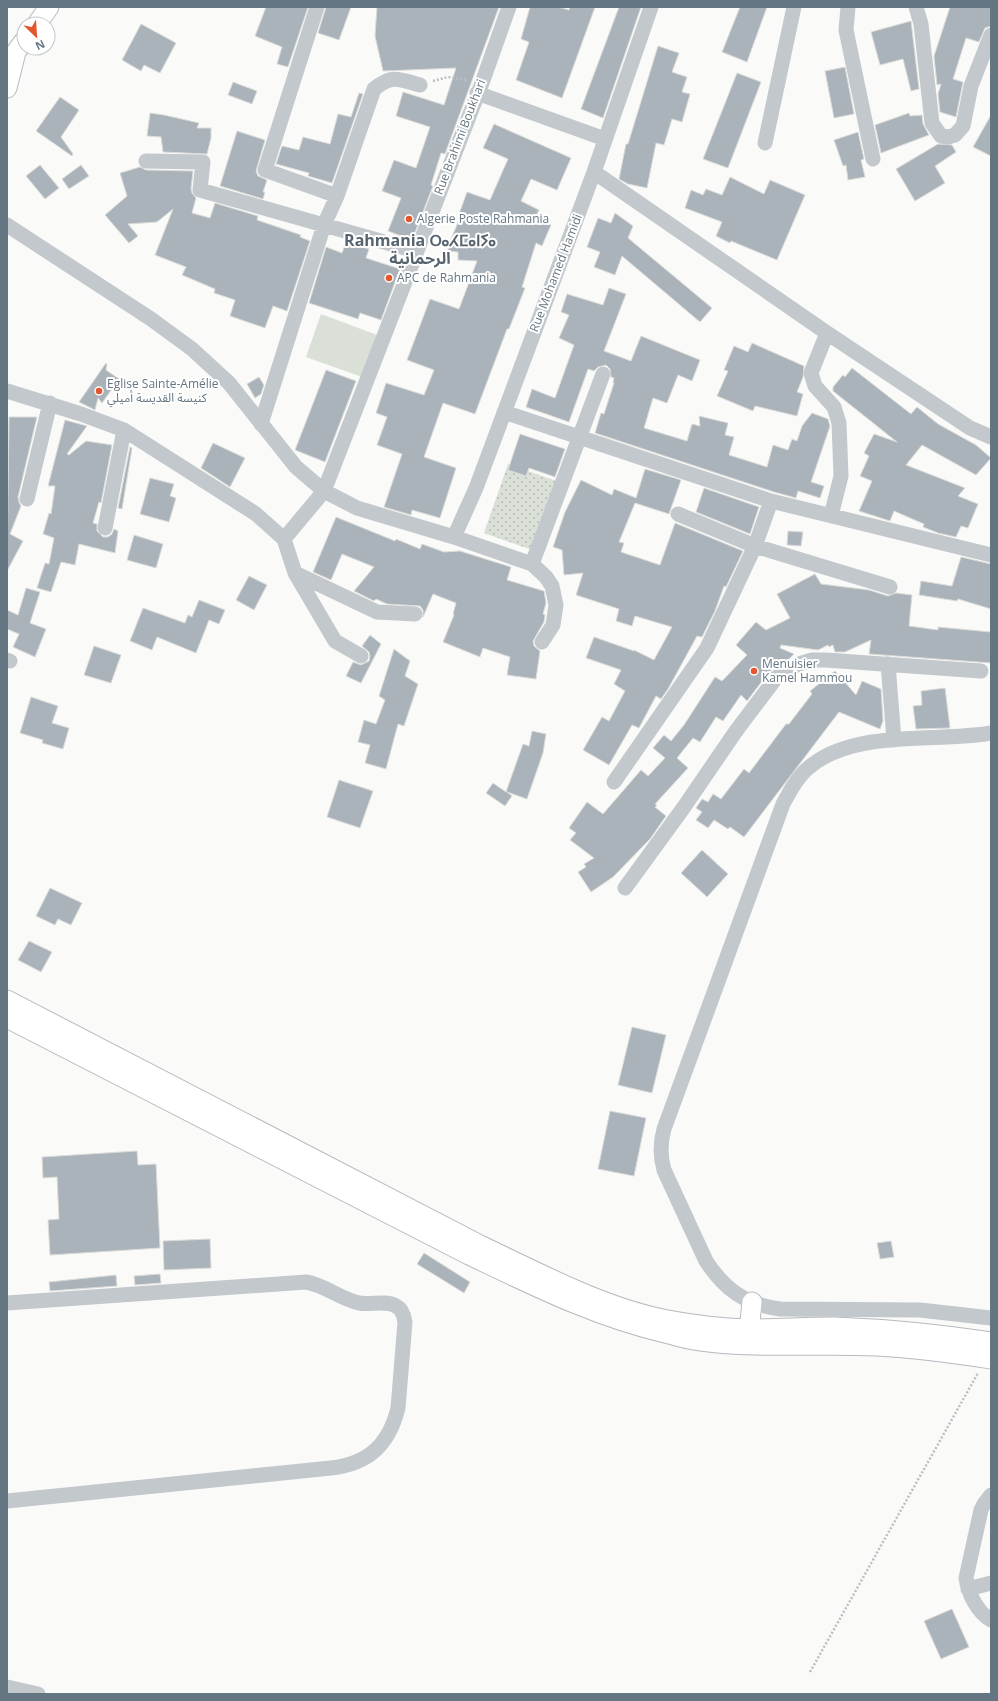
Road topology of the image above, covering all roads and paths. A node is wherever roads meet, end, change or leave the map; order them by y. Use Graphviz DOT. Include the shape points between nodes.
graph roads {
  1 [pos="49,7"];
  2 [pos="317,7"];
  3 [pos="509,7"];
  4 [pos="651,7"];
  5 [pos="794,7"];
  6 [pos="848,7"];
  7 [pos="916,7"];
  8 [pos="43,16"];
  9 [pos="991,35"];
  10 [pos="16,52"];
  11 [pos="420,85"];
  12 [pos="7,88"];
  13 [pos="480,88"];
  14 [pos="605,139"];
  15 [pos="765,143"];
  16 [pos="873,158"];
  17 [pos="146,161"];
  18 [pos="594,172"];
  19 [pos="336,196"];
  20 [pos="7,225"];
  21 [pos="324,225"];
  22 [pos="416,251"];
  23 [pos="827,333"];
  24 [pos="603,374"];
  25 [pos="7,391"];
  26 [pos="50,403"];
  27 [pos="504,412"];
  28 [pos="261,424"];
  29 [pos="124,430"];
  30 [pos="580,436"];
  31 [pos="991,437"];
  32 [pos="324,491"];
  33 [pos="27,499"];
  34 [pos="771,501"];
  35 [pos="678,514"];
  36 [pos="831,516"];
  37 [pos="105,528"];
  38 [pos="454,537"];
  39 [pos="284,539"];
  40 [pos="756,546"];
  41 [pos="991,555"];
  42 [pos="532,564"];
  43 [pos="295,573"];
  44 [pos="890,587"];
  45 [pos="415,614"];
  46 [pos="542,642"];
  47 [pos="361,656"];
  48 [pos="888,664"];
  49 [pos="981,671"];
  50 [pos="991,733"];
  51 [pos="894,740"];
  52 [pos="614,782"];
  53 [pos="625,888"];
  54 [pos="7,1000"];
  55 [pos="7,1018"];
  56 [pos="752,1302"];
  57 [pos="7,1303"];
  58 [pos="991,1318"];
  59 [pos="748,1337"];
  60 [pos="989,1353"];
  61 [pos="991,1495"];
  62 [pos="7,1501"];
  63 [pos="991,1583"];
  64 [pos="968,1589"];
  65 [pos="991,1620"];
  66 [pos="810,1672"];
  67 [pos="7,1687"];
  68 [pos="38,1694"];
  1 -- 8 [label="main road"];
  2 -- 19 [label="street" via="266,170"];
  3 -- 13 [label="street, Rue Brahimi Boukhari"];
  4 -- 14 [label="street, Rue Mohamed Hamidi"];
  5 -- 15 [label="street"];
  6 -- 16 [label="street" via="846,30"];
  7 -- 9 [label="street" via="921,24 932,123 941,136 955,135 963,126 971,86"];
  10 -- 12 [label="main road"];
  11 -- 13 [label="path" via="448,77"];
  11 -- 19 [label="street" via="399,79 386,80 374,89"];
  13 -- 14 [label="street"];
  13 -- 22 [label="street, Rue Brahimi Boukhari"];
  14 -- 18 [label="street, Rue Mohamed Hamidi"];
  17 -- 21 [label="street" via="202,162 200,190"];
  18 -- 23 [label="street"];
  18 -- 27 [label="street, Rue Mohamed Hamidi"];
  19 -- 21 [label="street"];
  20 -- 28 [label="street" via="172,333 229,383"];
  21 -- 22 [label="street"];
  21 -- 28 [label="street"];
  22 -- 32 [label="street, Rue Brahimi Boukhari"];
  23 -- 31 [label="street" via="970,428"];
  23 -- 36 [label="street" via="812,369 812,378 815,386 834,407 840,423 841,476"];
  24 -- 30 [label="street"];
  25 -- 26 [label="street"];
  26 -- 29 [label="street"];
  26 -- 33 [label="street"];
  27 -- 30 [label="street"];
  27 -- 38 [label="street, Rue Mohamed Hamidi" via="476,488"];
  28 -- 32 [label="street" via="296,467"];
  29 -- 37 [label="street"];
  29 -- 39 [label="street" via="256,514"];
  30 -- 34 [label="street"];
  30 -- 42 [label="street"];
  32 -- 38 [label="street" via="357,508"];
  32 -- 39 [label="street, Rue Brahimi Boukhari"];
  34 -- 36 [label="street"];
  34 -- 40 [label="street"];
  35 -- 40 [label="street"];
  36 -- 41 [label="street"];
  38 -- 42 [label="street"];
  39 -- 43 [label="street"];
  40 -- 44 [label="street"];
  40 -- 52 [label="street" via="707,648"];
  42 -- 46 [label="street" via="552,586 556,605 553,625"];
  43 -- 45 [label="street" via="377,612"];
  43 -- 47 [label="street" via="335,641"];
  48 -- 49 [label="street"];
  48 -- 51 [label="street"];
  48 -- 53 [label="street" via="812,660 787,670 776,678"];
  50 -- 51 [label="street"];
  51 -- 56 [label="street" via="857,745 830,753 807,769 790,791 783,804 662,1137 661,1154 664,1170 706,1261 725,1286"];
  54 -- 59 [label="main road" via="480,1245 555,1280 646,1315"];
  55 -- 59 [label="main road" via="469,1255 598,1314 700,1341"];
  56 -- 58 [label="street" via="780,1308 920,1310"];
  56 -- 59 [label="main road"];
  57 -- 62 [label="street" via="306,1282 318,1284 358,1303 394,1305 401,1310 405,1322 398,1408 394,1422 380,1446 358,1462 307,1471"];
  59 -- 60 [label="main road" via="793,1327 876,1329 916,1332"];
  60 -- 66 [label="path"];
  61 -- 64 [label="street" via="981,1510 967,1572"];
  63 -- 64 [label="street"];
  64 -- 65 [label="street" via="982,1613"];
  67 -- 68 [label="street"];
}
